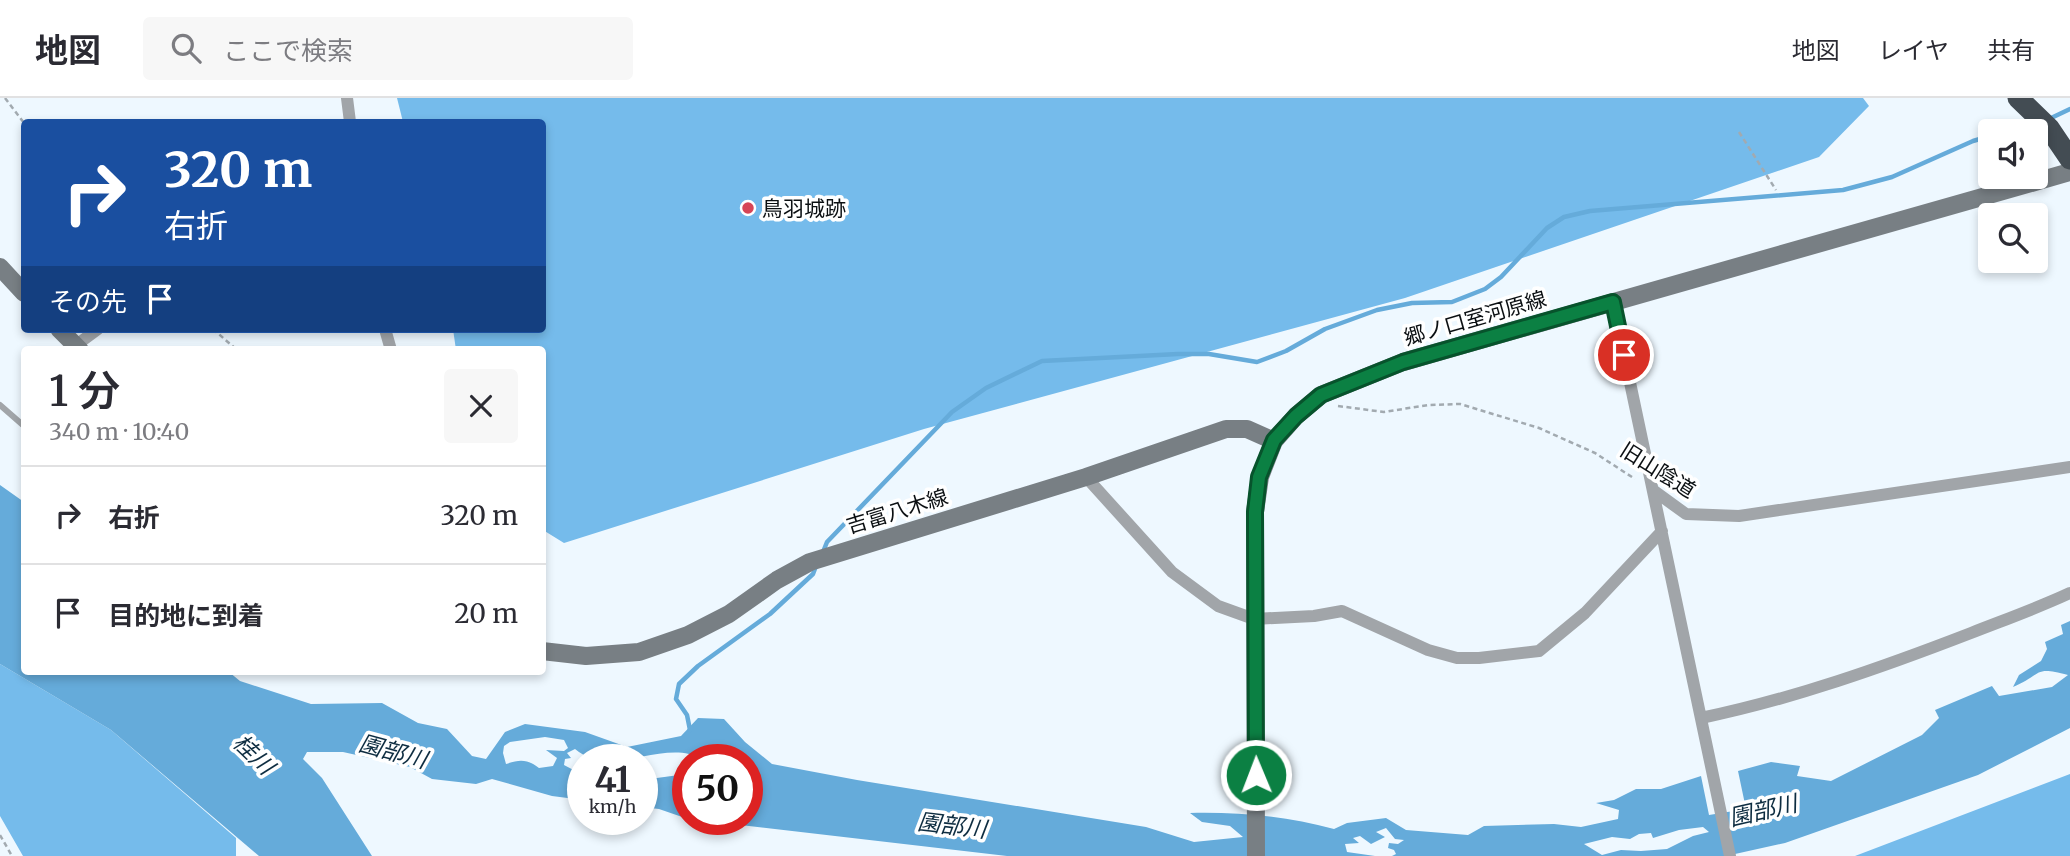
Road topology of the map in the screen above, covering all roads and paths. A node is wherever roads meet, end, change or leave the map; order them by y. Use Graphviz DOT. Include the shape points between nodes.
graph roads {
  1 [pos="5,98"];
  2 [pos="347,98"];
  3 [pos="2022,101"];
  4 [pos="21,119"];
  5 [pos="350,119"];
  6 [pos="1739,132"];
  7 [pos="2070,159"];
  8 [pos="2070,172"];
  9 [pos="1776,190"];
  10 [pos="0,267"];
  11 [pos="21,290"];
  12 [pos="1613,302"];
  13 [pos="63,333"];
  14 [pos="94,333"];
  15 [pos="218,333"];
  16 [pos="76,346"];
  17 [pos="80,346"];
  18 [pos="232,346"];
  19 [pos="1321,395"];
  20 [pos="0,405"];
  21 [pos="21,423"];
  22 [pos="1274,440"];
  23 [pos="2070,467"];
  24 [pos="1086,477"];
  25 [pos="1653,490"];
  26 [pos="1662,531"];
  27 [pos="2070,593"];
  28 [pos="1254,619"];
  29 [pos="546,651"];
  30 [pos="1702,724"];
  31 [pos="0,835"];
  32 [pos="12,856"];
  33 [pos="1256,856"];
  34 [pos="1730,856"];
  1 -- 4 [label="path"];
  2 -- 5 [label="street"];
  3 -- 7 [label="highway" via="2049,128"];
  6 -- 9 [label="path"];
  8 -- 12 [label="main road, 郷ノ口室河原線"];
  10 -- 11 [label="main road"];
  12 -- 19 [label="main road, 郷ノ口室河原線" via="1403,362"];
  12 -- 25 [label="street"];
  13 -- 16 [label="main road"];
  14 -- 17 [label="street"];
  15 -- 18 [label="path"];
  19 -- 22 [label="main road, 郷ノ口室河原線"];
  19 -- 25 [label="path, 旧山陰道" via="1340,407 1384,412 1460,404 1539,428 1595,453"];
  20 -- 21 [label="lane"];
  22 -- 24 [label="main road, 吉富八木線" via="1247,429 1226,429"];
  22 -- 28 [label="main road, 郷ノ口室河原線" via="1259,477 1255,512"];
  23 -- 25 [label="street, 旧山陰道" via="1739,516 1686,513"];
  24 -- 28 [label="street" via="1172,572 1219,606"];
  24 -- 29 [label="main road, 吉富八木線" via="810,562 729,614 639,652 586,656"];
  25 -- 26 [label="street"];
  26 -- 28 [label="street" via="1585,613 1539,651 1457,658 1428,650 1342,611"];
  26 -- 30 [label="street"];
  27 -- 30 [label="street" via="1904,659"];
  28 -- 33 [label="main road, 郷ノ口室河原線"];
  30 -- 34 [label="street"];
  31 -- 32 [label="path"];
}
